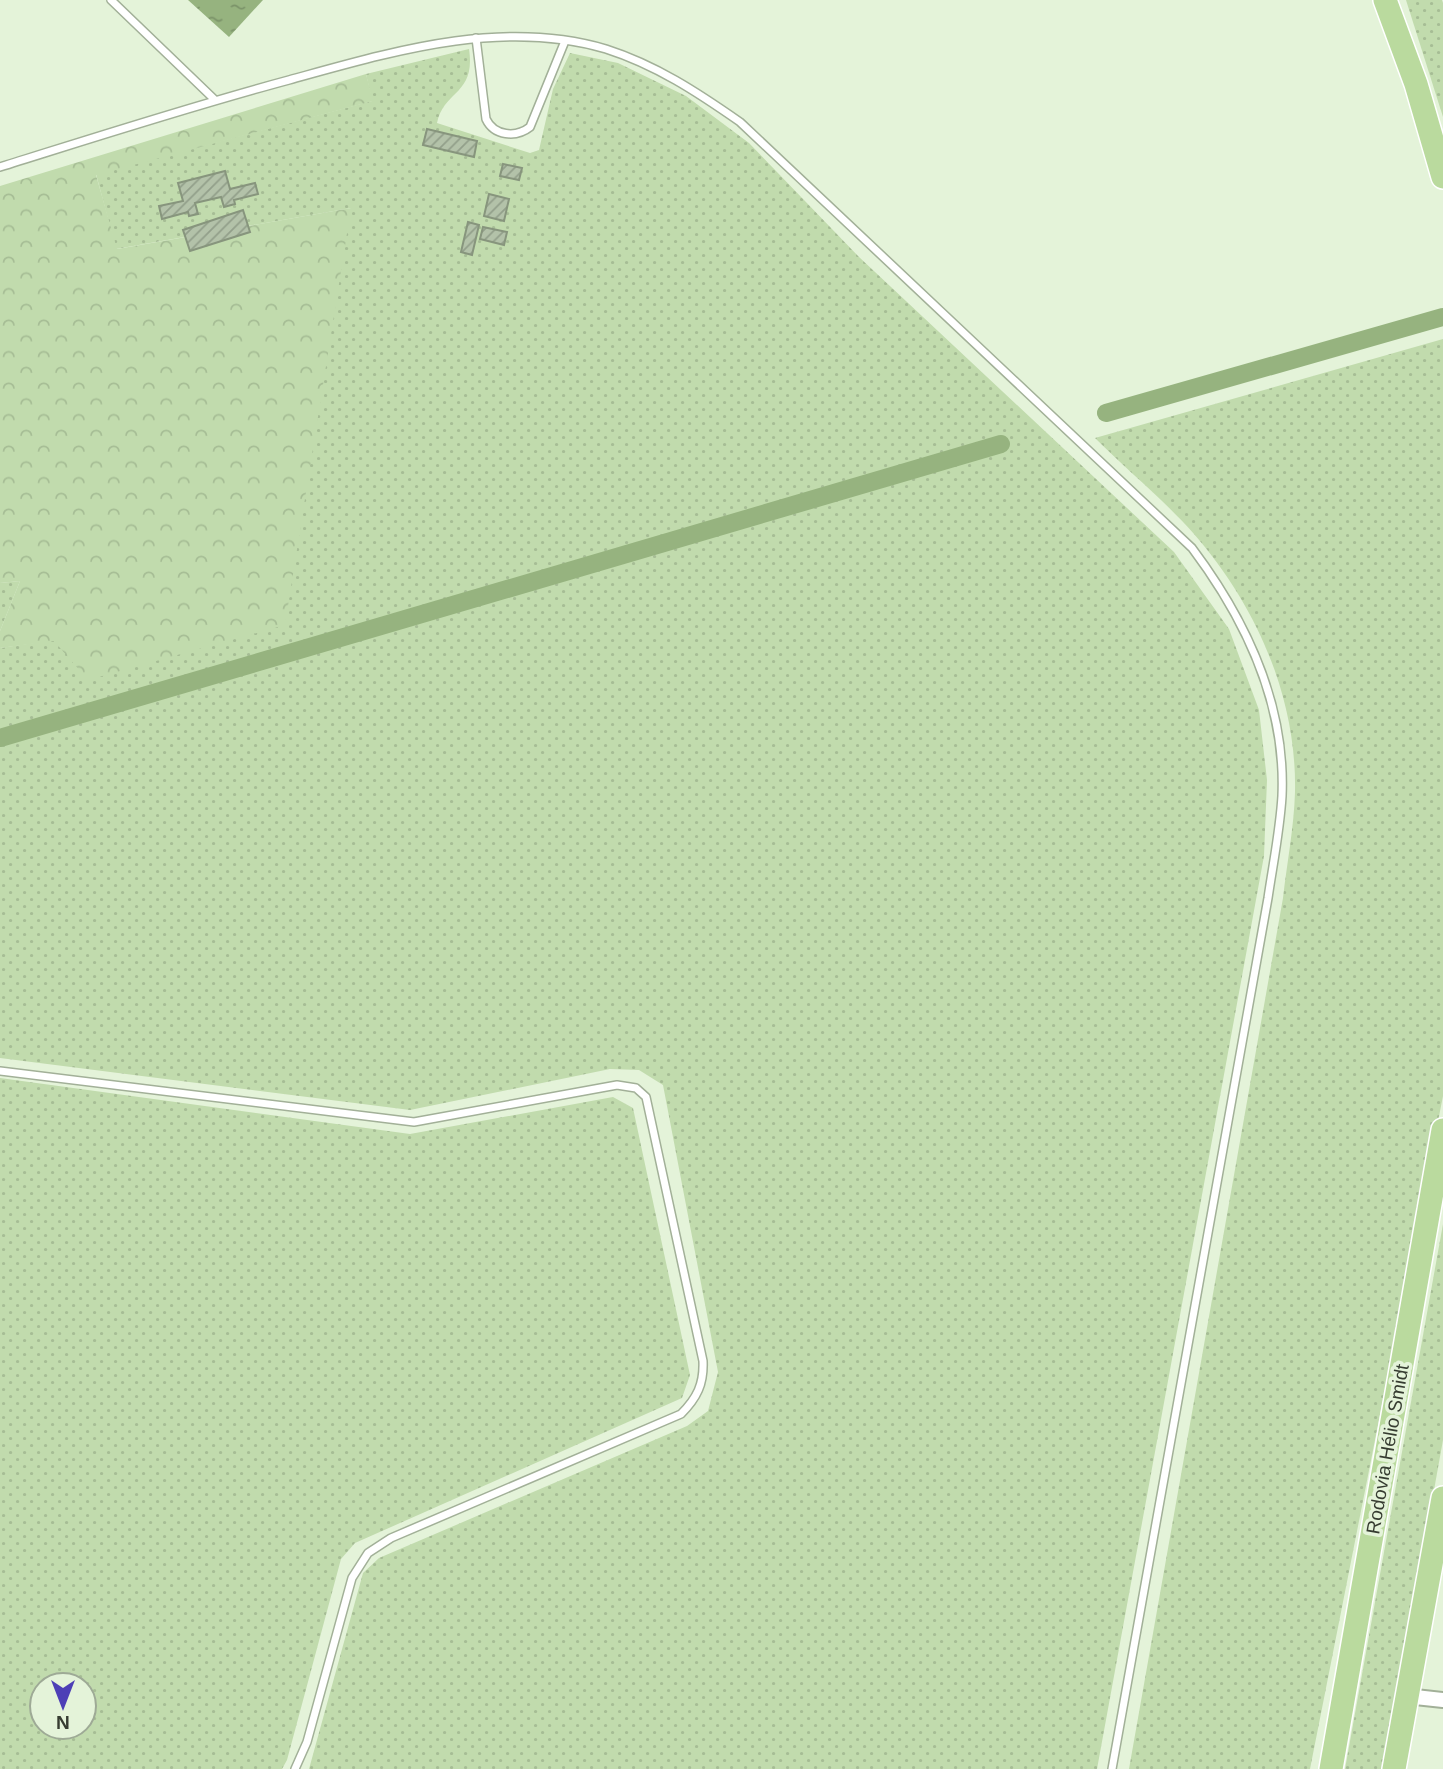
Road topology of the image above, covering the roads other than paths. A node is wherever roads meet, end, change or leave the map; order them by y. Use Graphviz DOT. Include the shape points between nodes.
graph roads {
  1 [pos="111,0"];
  2 [pos="1385,0"];
  3 [pos="476,38"];
  4 [pos="565,41"];
  5 [pos="215,100"];
  6 [pos="0,167"];
  7 [pos="1443,177"];
  8 [pos="0,1071"];
  9 [pos="1443,1130"];
  10 [pos="1443,1498"];
  11 [pos="1406,1696"];
  12 [pos="1443,1700"];
  13 [pos="295,1769"];
  14 [pos="1112,1769"];
  15 [pos="1331,1769"];
  16 [pos="1394,1769"];
  1 -- 5 [label="lane"];
  2 -- 7 [label="main road"];
  3 -- 4 [label="lane"];
  3 -- 4 [label="lane" via="486,119 503,134 530,127"];
  3 -- 5 [label="lane" via="388,53"];
  4 -- 14 [label="lane" via="654,66 740,122 1192,548 1226,593 1258,657 1279,733 1282,795 1266,911"];
  5 -- 6 [label="lane"];
  8 -- 13 [label="lane" via="414,1122 617,1085 636,1088 646,1097 703,1361 704,1380 697,1395 681,1414 391,1538 368,1553 352,1578 307,1742"];
  9 -- 15 [label="main road, Rodovia Hélio Smidt"];
  10 -- 11 [label="main road"];
  11 -- 12 [label="street"];
  11 -- 16 [label="main road"];
}
